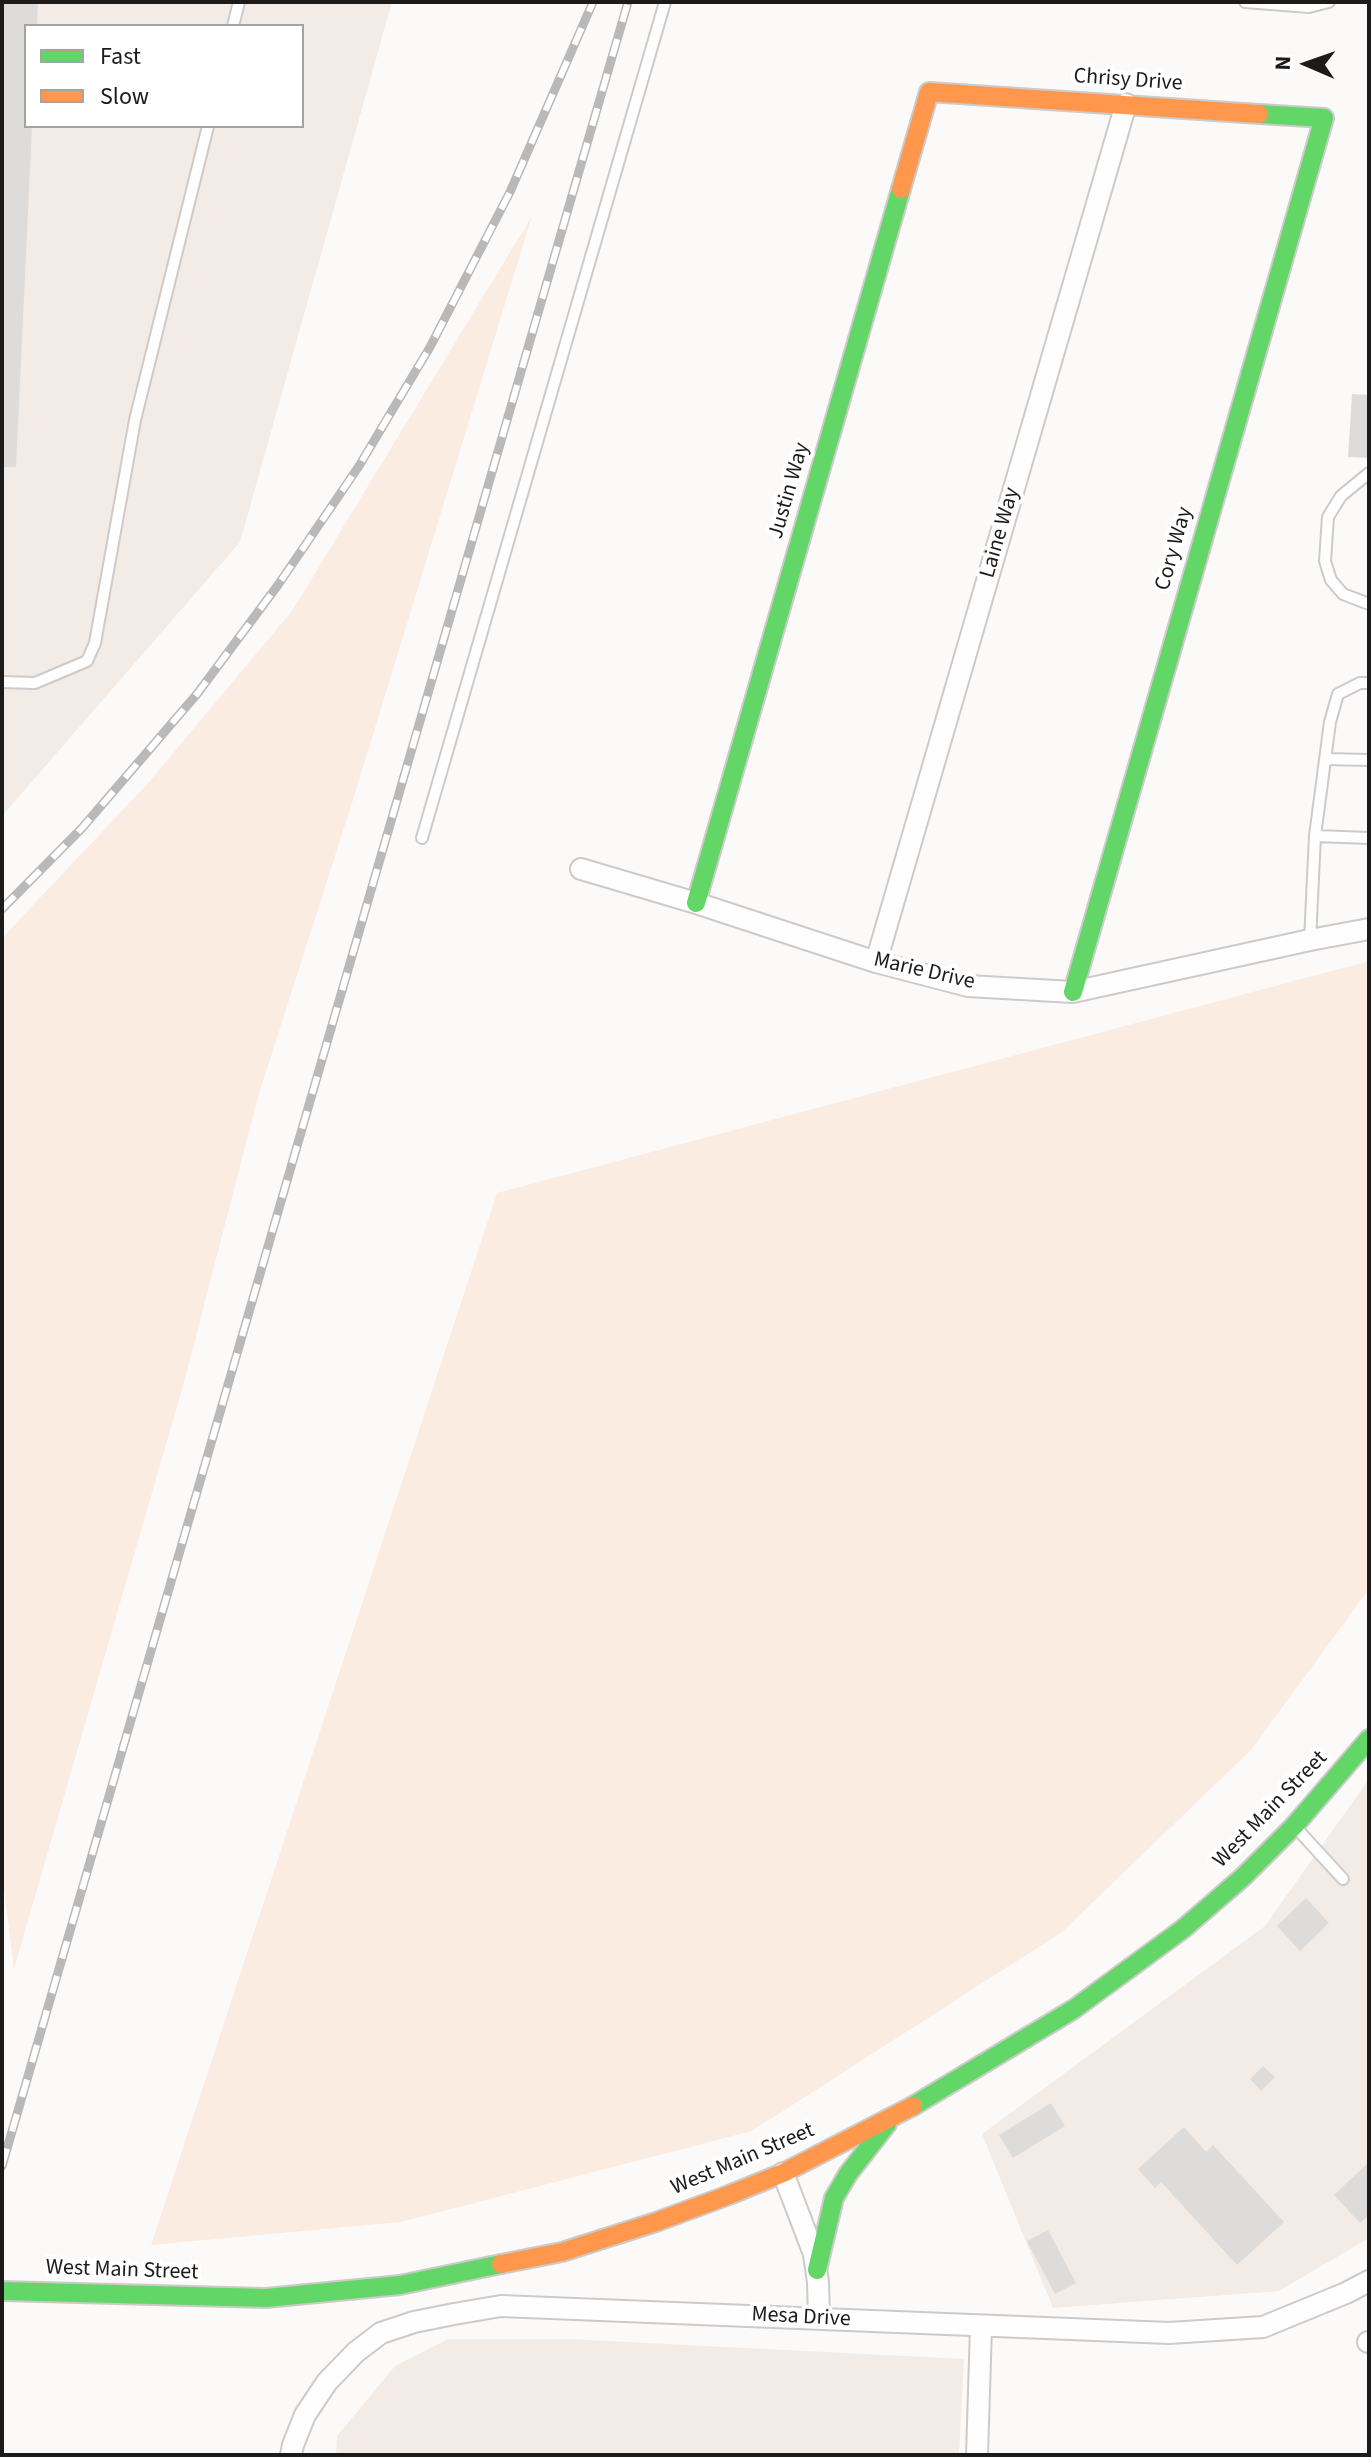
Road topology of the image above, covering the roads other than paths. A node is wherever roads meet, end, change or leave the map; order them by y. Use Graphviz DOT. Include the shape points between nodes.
graph roads {
  1 [pos="239,2"];
  2 [pos="665,2"];
  3 [pos="1245,2"];
  4 [pos="1329,2"];
  5 [pos="234,24"];
  6 [pos="929,92"];
  7 [pos="1126,104"];
  8 [pos="1324,118"];
  9 [pos="208,128"];
  10 [pos="1369,473"];
  11 [pos="1369,604"];
  12 [pos="2,682"];
  13 [pos="1369,683"];
  14 [pos="1325,759"];
  15 [pos="1369,760"];
  16 [pos="1315,836"];
  17 [pos="422,838"];
  18 [pos="1369,838"];
  19 [pos="581,869"];
  20 [pos="696,903"];
  21 [pos="1369,929"];
  22 [pos="1310,940"];
  23 [pos="876,962"];
  24 [pos="1073,992"];
  25 [pos="1369,1739"];
  26 [pos="1294,1826"];
  27 [pos="1343,1879"];
  28 [pos="892,2118"];
  29 [pos="783,2173"];
  30 [pos="817,2270"];
  31 [pos="1369,2281"];
  32 [pos="2,2291"];
  33 [pos="819,2318"];
  34 [pos="981,2327"];
  35 [pos="291,2455"];
  36 [pos="977,2455"];
  1 -- 5 [label="lane"];
  2 -- 17 [label="lane"];
  3 -- 4 [label="lane" via="1309,7"];
  6 -- 7 [label="street, Chrisy Drive"];
  6 -- 20 [label="street, Justin Way"];
  7 -- 8 [label="street, Chrisy Drive"];
  7 -- 23 [label="street, Laine Way"];
  8 -- 24 [label="street, Cory Way"];
  9 -- 12 [label="lane" via="135,420 95,643 87,661 35,683"];
  10 -- 11 [label="lane" via="1341,496 1328,517 1325,561 1343,594"];
  13 -- 14 [label="lane" via="1338,694"];
  14 -- 15 [label="lane"];
  14 -- 16 [label="lane"];
  16 -- 18 [label="lane"];
  16 -- 22 [label="lane"];
  19 -- 20 [label="street, Marie Drive"];
  20 -- 23 [label="street, Marie Drive"];
  21 -- 22 [label="street, Marie Drive"];
  22 -- 24 [label="street, Marie Drive"];
  23 -- 24 [label="street, Marie Drive" via="968,986"];
  25 -- 26 [label="street, West Main Street"];
  26 -- 27 [label="lane"];
  26 -- 28 [label="street, West Main Street" via="1243,1877 1132,1968"];
  28 -- 29 [label="street, West Main Street"];
  28 -- 30 [label="street" via="840,2186"];
  29 -- 30 [label="street"];
  29 -- 32 [label="street, West Main Street" via="562,2252 400,2285 266,2298"];
  30 -- 33 [label="street"];
  31 -- 34 [label="street, Mesa Drive" via="1263,2327 1169,2333"];
  33 -- 34 [label="street, Mesa Drive"];
  33 -- 35 [label="street, Mesa Drive" via="501,2306 414,2322 381,2333 327,2382 305,2415"];
  34 -- 36 [label="street"];
}
